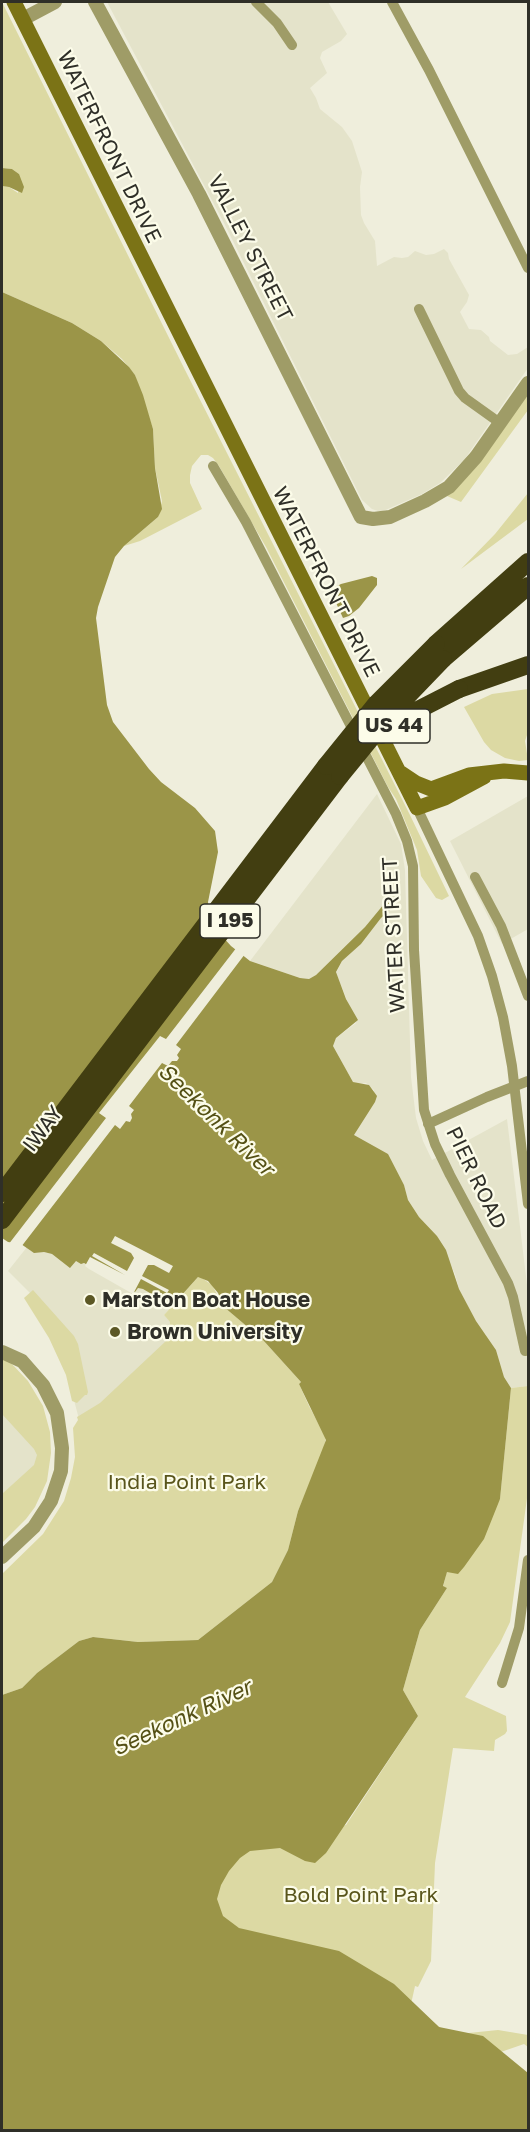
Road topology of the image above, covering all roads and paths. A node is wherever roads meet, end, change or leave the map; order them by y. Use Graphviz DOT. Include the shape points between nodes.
graph roads {
  1 [pos="14,2"];
  2 [pos="55,2"];
  3 [pos="95,2"];
  4 [pos="256,2"];
  5 [pos="392,2"];
  6 [pos="22,19"];
  7 [pos="292,45"];
  8 [pos="528,268"];
  9 [pos="419,309"];
  10 [pos="528,383"];
  11 [pos="500,423"];
  12 [pos="213,466"];
  13 [pos="528,562"];
  14 [pos="528,586"];
  15 [pos="528,595"];
  16 [pos="477,628"];
  17 [pos="439,652"];
  18 [pos="527,666"];
  19 [pos="398,770"];
  20 [pos="528,773"];
  21 [pos="489,774"];
  22 [pos="340,776"];
  23 [pos="440,787"];
  24 [pos="417,808"];
  25 [pos="475,877"];
  26 [pos="528,996"];
  27 [pos="113,1060"];
  28 [pos="528,1081"];
  29 [pos="514,1086"];
  30 [pos="428,1125"];
  31 [pos="2,1193"];
  32 [pos="528,1204"];
  33 [pos="2,1220"];
  34 [pos="525,1351"];
  35 [pos="2,1352"];
  36 [pos="2,1557"];
  37 [pos="528,1560"];
  38 [pos="502,1683"];
  1 -- 6 [label="main road, WATERFRONT DRIVE"];
  2 -- 6 [label="street"];
  3 -- 11 [label="street, VALLEY STREET" via="199,194 361,517 390,517 441,492 462,474"];
  4 -- 7 [label="street"];
  5 -- 8 [label="street"];
  6 -- 19 [label="main road, WATERFRONT DRIVE"];
  9 -- 11 [label="street" via="459,391"];
  10 -- 11 [label="street"];
  12 -- 30 [label="street, WATER STREET" via="246,522 407,841 413,876 422,1093"];
  13 -- 17 [label="highway, I 195"];
  14 -- 16 [label="highway, I 195"];
  15 -- 16 [label="highway"];
  16 -- 17 [label="highway, I 195"];
  17 -- 22 [label="highway, I 195, bridge"];
  17 -- 27 [label="highway, I 195, bridge" via="390,690 354,731"];
  18 -- 22 [label="highway, US 44, bridge" via="459,689 421,708 367,748"];
  19 -- 23 [label="main road" via="425,788"];
  19 -- 24 [label="main road, WATERFRONT DRIVE"];
  20 -- 21 [label="main road"];
  21 -- 23 [label="main road" via="470,775"];
  21 -- 24 [label="main road"];
  22 -- 27 [label="highway, I 195"];
  23 -- 24 [label="main road"];
  24 -- 29 [label="street, WATERFRONT DRIVE" via="489,965 503,1017"];
  25 -- 26 [label="street" via="501,926"];
  27 -- 31 [label="highway, IWAY / I 195"];
  27 -- 33 [label="highway, IWAY / I 195"];
  28 -- 29 [label="street"];
  29 -- 30 [label="street"];
  29 -- 32 [label="street, WATERFRONT DRIVE"];
  30 -- 34 [label="street, PIER ROAD" via="508,1283"];
  35 -- 36 [label="street" via="31,1368 43,1385 57,1413 62,1448 61,1471 51,1501 34,1527"];
  37 -- 38 [label="street" via="519,1628"];
}
